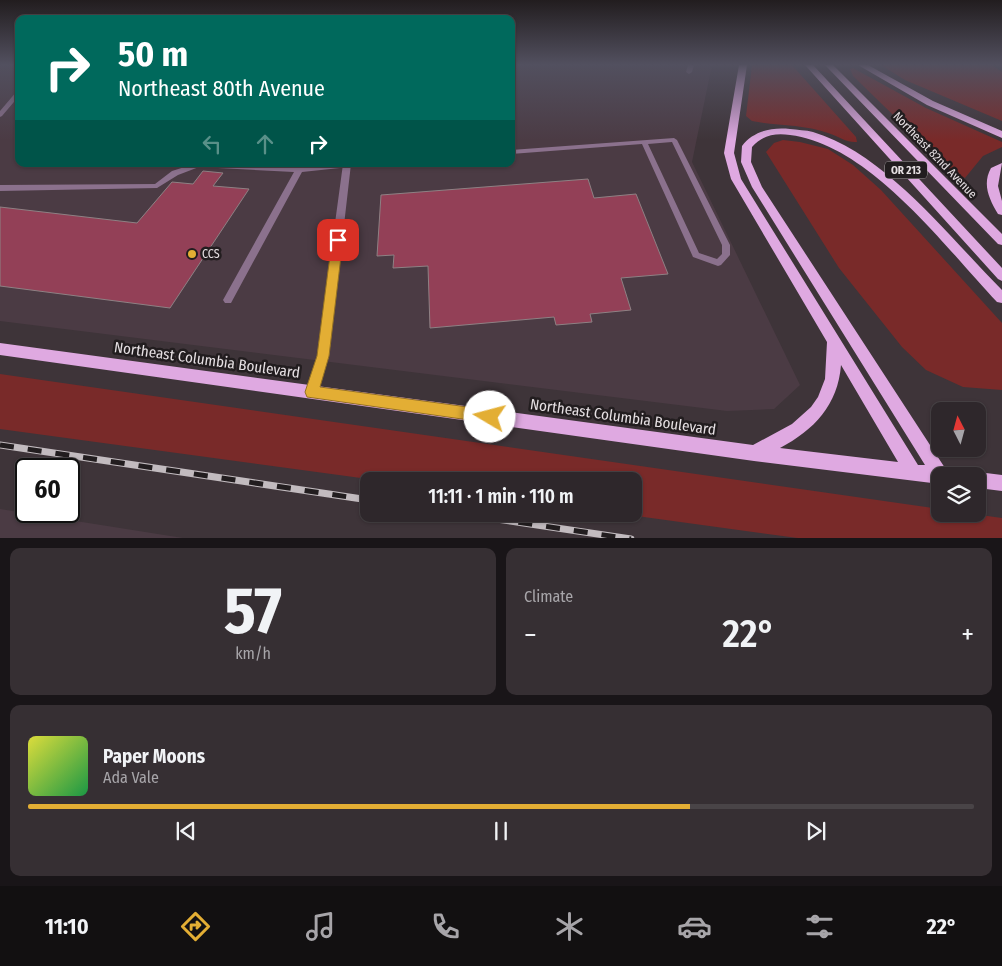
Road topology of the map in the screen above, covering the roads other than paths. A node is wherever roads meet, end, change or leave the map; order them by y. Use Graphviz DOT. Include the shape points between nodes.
graph roads {
  1 [pos="739,90"];
  2 [pos="832,90"];
  3 [pos="854,90"];
  4 [pos="907,90"];
  5 [pos="15,97"];
  6 [pos="0,115"];
  7 [pos="1002,135"];
  8 [pos="644,142"];
  9 [pos="515,152"];
  10 [pos="1002,166"];
  11 [pos="198,167"];
  12 [pos="254,167"];
  13 [pos="323,167"];
  14 [pos="347,167"];
  15 [pos="299,170"];
  16 [pos="0,188"];
  17 [pos="1002,211"];
  18 [pos="1002,241"];
  19 [pos="1002,276"];
  20 [pos="1002,298"];
  21 [pos="228,300"];
  22 [pos="834,341"];
  23 [pos="0,349"];
  24 [pos="312,392"];
  25 [pos="754,452"];
  26 [pos="937,467"];
  27 [pos="914,472"];
  28 [pos="931,474"];
  29 [pos="986,481"];
  30 [pos="1002,483"];
  1 -- 22 [label="main road" via="729,153 733,170"];
  2 -- 19 [label="main road, OR 213"];
  3 -- 18 [label="main road, Northeast 82nd Avenue / OR 213"];
  4 -- 7 [label="main road"];
  5 -- 6 [label="lane"];
  8 -- 8 [label="lane" via="696,255 718,263 726,255 726,245 674,140"];
  8 -- 9 [label="lane"];
  10 -- 17 [label="main road" via="995,170 991,186"];
  11 -- 16 [label="lane" via="175,173 157,186"];
  12 -- 15 [label="lane"];
  13 -- 15 [label="lane"];
  14 -- 24 [label="street" via="323,356"];
  15 -- 21 [label="lane"];
  20 -- 26 [label="main road" via="874,169 845,148 788,130 760,135 747,146 746,162 757,187"];
  22 -- 25 [label="main road" via="833,373 824,402 798,429"];
  22 -- 27 [label="main road"];
  23 -- 24 [label="main road, Northeast Columbia Boulevard"];
  24 -- 25 [label="main road, Northeast Columbia Boulevard"];
  25 -- 27 [label="main road, Northeast Columbia Boulevard"];
  27 -- 28 [label="main road, Northeast Columbia Boulevard"];
  29 -- 30 [label="main road"];
}
